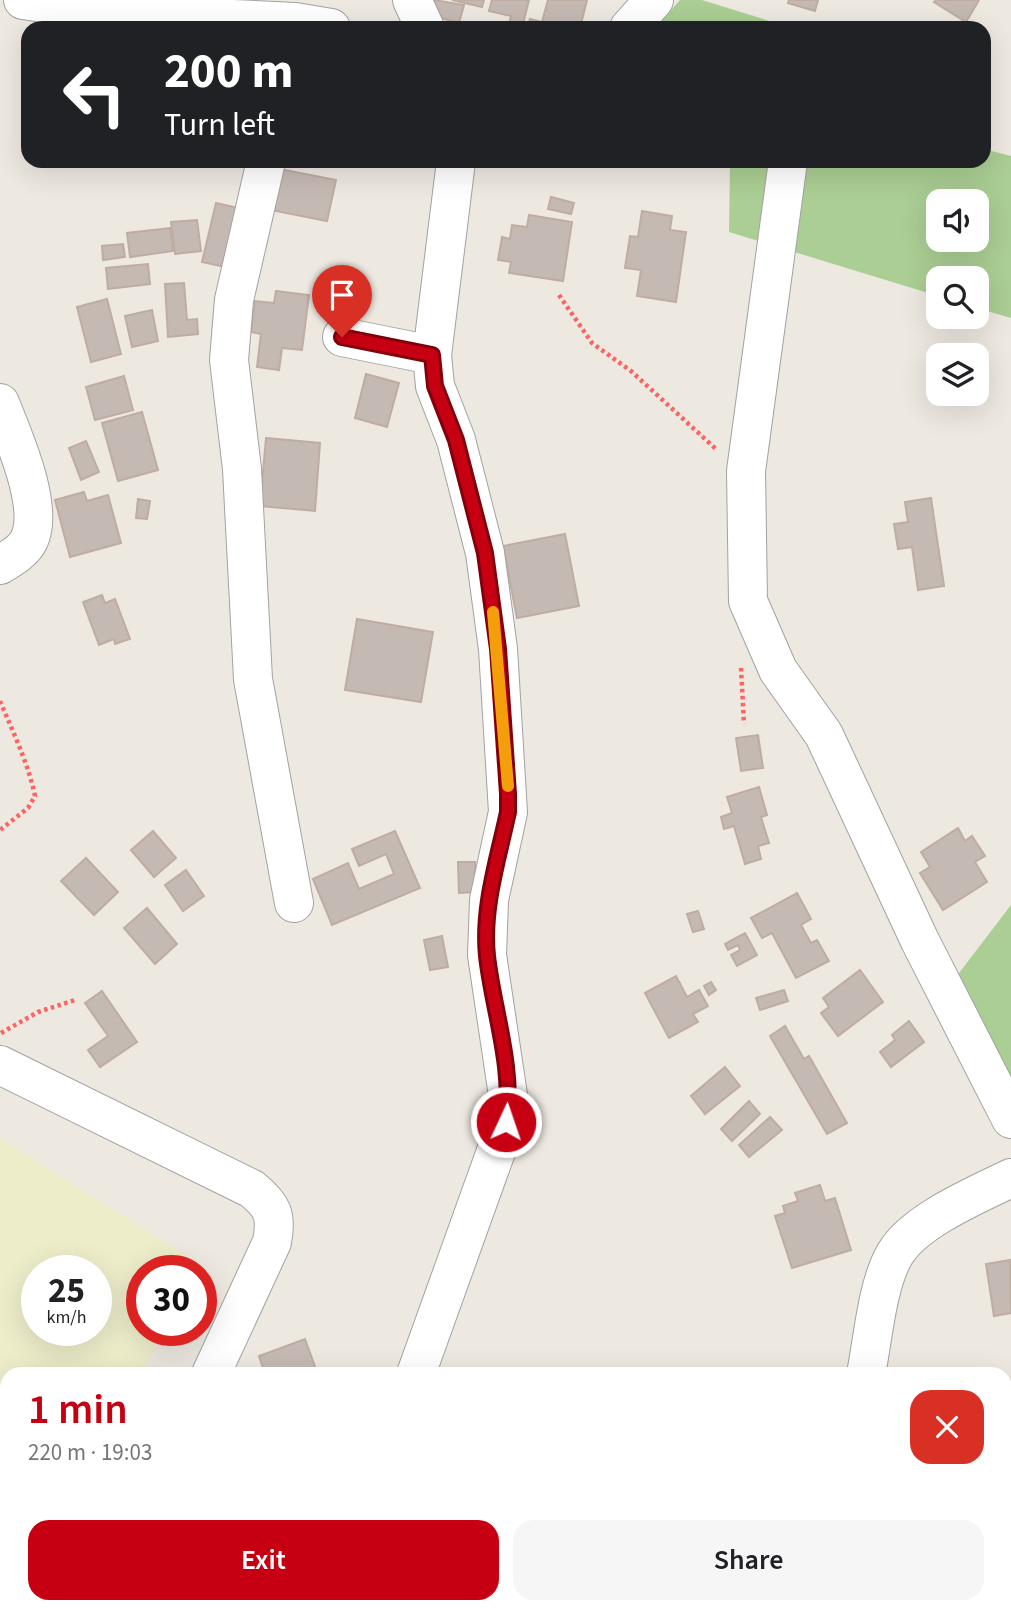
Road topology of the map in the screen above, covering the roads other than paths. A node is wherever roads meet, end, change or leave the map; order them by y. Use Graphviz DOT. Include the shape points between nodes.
graph roads {
  1 [pos="23,0"];
  2 [pos="412,0"];
  3 [pos="654,0"];
  4 [pos="304,19"];
  5 [pos="422,21"];
  6 [pos="635,21"];
  7 [pos="264,168"];
  8 [pos="455,168"];
  9 [pos="787,168"];
  10 [pos="342,337"];
  11 [pos="432,355"];
  12 [pos="0,403"];
  13 [pos="0,565"];
  14 [pos="294,903"];
  15 [pos="0,1065"];
  16 [pos="1011,1119"];
  17 [pos="1011,1178"];
  18 [pos="214,1367"];
  19 [pos="419,1367"];
  20 [pos="867,1367"];
  1 -- 4 [label="street" via="109,13"];
  2 -- 5 [label="street"];
  3 -- 6 [label="street"];
  7 -- 14 [label="street" via="234,300 229,360 242,470 253,679"];
  8 -- 11 [label="street"];
  9 -- 16 [label="street" via="746,471 748,601 778,670 824,734 920,941"];
  10 -- 11 [label="street"];
  11 -- 19 [label="street" via="435,386 456,440 483,541 498,649 508,812 489,900 486,954 509,1102 499,1143"];
  12 -- 13 [label="street" via="24,469 34,522 28,542"];
  15 -- 18 [label="street" via="252,1189 273,1210 272,1242"];
  17 -- 20 [label="street" via="966,1198 900,1247 885,1281"];
}
